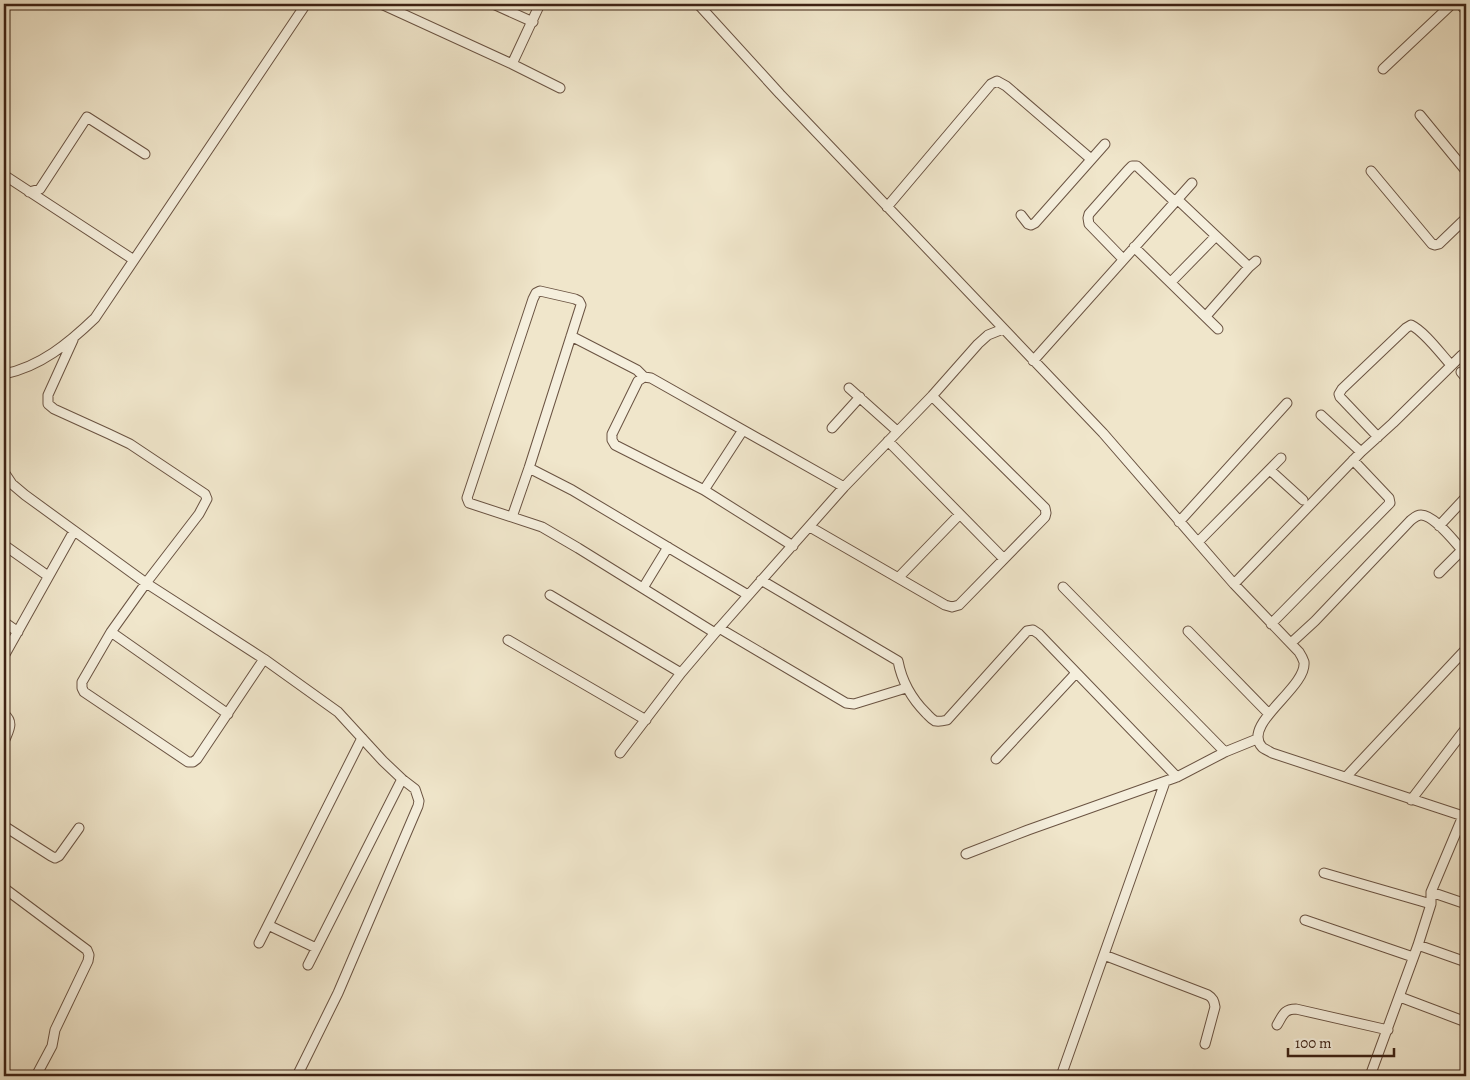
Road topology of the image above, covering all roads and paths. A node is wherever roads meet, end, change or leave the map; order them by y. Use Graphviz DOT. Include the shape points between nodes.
graph roads {
  1 [pos="306,4"];
  2 [pos="381,4"];
  3 [pos="493,4"];
  4 [pos="540,4"];
  5 [pos="698,4"];
  6 [pos="1452,4"];
  7 [pos="1460,4"];
  8 [pos="1466,11"];
  9 [pos="532,22"];
  10 [pos="512,64"];
  11 [pos="1383,68"];
  12 [pos="560,88"];
  13 [pos="1420,114"];
  14 [pos="1105,144"];
  15 [pos="145,154"];
  16 [pos="1091,159"];
  17 [pos="1371,171"];
  18 [pos="1466,171"];
  19 [pos="4,175"];
  20 [pos="1192,183"];
  21 [pos="29,192"];
  22 [pos="1176,200"];
  23 [pos="887,207"];
  24 [pos="1021,215"];
  25 [pos="1466,218"];
  26 [pos="1216,236"];
  27 [pos="1134,247"];
  28 [pos="1124,259"];
  29 [pos="134,260"];
  30 [pos="1171,282"];
  31 [pos="1206,316"];
  32 [pos="1003,329"];
  33 [pos="1218,329"];
  34 [pos="571,336"];
  35 [pos="72,340"];
  36 [pos="1462,355"];
  37 [pos="1033,361"];
  38 [pos="1451,365"];
  39 [pos="4,374"];
  40 [pos="644,377"];
  41 [pos="850,388"];
  42 [pos="932,396"];
  43 [pos="860,397"];
  44 [pos="1287,403"];
  45 [pos="1321,415"];
  46 [pos="832,428"];
  47 [pos="743,430"];
  48 [pos="897,431"];
  49 [pos="1378,437"];
  50 [pos="888,441"];
  51 [pos="1360,452"];
  52 [pos="1282,458"];
  53 [pos="1353,460"];
  54 [pos="529,468"];
  55 [pos="1270,470"];
  56 [pos="4,472"];
  57 [pos="844,487"];
  58 [pos="704,490"];
  59 [pos="1466,497"];
  60 [pos="1303,500"];
  61 [pos="959,515"];
  62 [pos="512,517"];
  63 [pos="1179,522"];
  64 [pos="1439,526"];
  65 [pos="810,527"];
  66 [pos="74,531"];
  67 [pos="1198,542"];
  68 [pos="4,545"];
  69 [pos="792,546"];
  70 [pos="668,547"];
  71 [pos="1464,552"];
  72 [pos="1004,559"];
  73 [pos="1439,573"];
  74 [pos="48,576"];
  75 [pos="898,577"];
  76 [pos="761,580"];
  77 [pos="146,583"];
  78 [pos="1234,584"];
  79 [pos="1062,587"];
  80 [pos="643,588"];
  81 [pos="748,594"];
  82 [pos="550,595"];
  83 [pos="4,622"];
  84 [pos="1271,624"];
  85 [pos="717,630"];
  86 [pos="1188,631"];
  87 [pos="18,632"];
  88 [pos="111,632"];
  89 [pos="508,640"];
  90 [pos="1291,643"];
  91 [pos="1466,649"];
  92 [pos="4,656"];
  93 [pos="264,659"];
  94 [pos="681,673"];
  95 [pos="1076,673"];
  96 [pos="906,688"];
  97 [pos="4,714"];
  98 [pos="228,714"];
  99 [pos="1269,714"];
  100 [pos="646,720"];
  101 [pos="1466,728"];
  102 [pos="362,738"];
  103 [pos="1257,739"];
  104 [pos="4,742"];
  105 [pos="1225,752"];
  106 [pos="620,753"];
  107 [pos="996,759"];
  108 [pos="1177,777"];
  109 [pos="1346,777"];
  110 [pos="402,779"];
  111 [pos="1166,782"];
  112 [pos="1411,800"];
  113 [pos="1464,817"];
  114 [pos="4,826"];
  115 [pos="79,828"];
  116 [pos="966,854"];
  117 [pos="1324,873"];
  118 [pos="4,888"];
  119 [pos="1431,892"];
  120 [pos="1431,904"];
  121 [pos="1466,904"];
  122 [pos="1305,920"];
  123 [pos="268,925"];
  124 [pos="259,943"];
  125 [pos="1418,945"];
  126 [pos="316,948"];
  127 [pos="1104,954"];
  128 [pos="1412,957"];
  129 [pos="1466,962"];
  130 [pos="308,965"];
  131 [pos="1400,997"];
  132 [pos="1466,1022"];
  133 [pos="1277,1025"];
  134 [pos="1388,1030"];
  135 [pos="1205,1044"];
  136 [pos="36,1076"];
  137 [pos="297,1076"];
  138 [pos="1061,1076"];
  139 [pos="1370,1076"];
  1 -- 29 [label="street"];
  2 -- 10 [label="street"];
  3 -- 9 [label="street"];
  4 -- 9 [label="street"];
  5 -- 23 [label="street"];
  6 -- 11 [label="street"];
  7 -- 8 [label="street"];
  9 -- 10 [label="street"];
  10 -- 12 [label="street"];
  13 -- 18 [label="street"];
  14 -- 16 [label="street"];
  15 -- 21 [label="street" via="87,117 40,188"];
  16 -- 23 [label="street" via="997,81 991,84"];
  16 -- 24 [label="street" via="1035,223 1028,224"];
  17 -- 25 [label="street" via="1435,246"];
  19 -- 21 [label="street"];
  20 -- 22 [label="street"];
  21 -- 29 [label="street"];
  22 -- 26 [label="street"];
  22 -- 27 [label="street"];
  22 -- 28 [label="street" via="1132,166 1089,214 1089,224"];
  23 -- 32 [label="street"];
  26 -- 30 [label="street"];
  26 -- 31 [label="street" via="1252,264"];
  27 -- 28 [label="street"];
  27 -- 30 [label="street"];
  28 -- 37 [label="street"];
  29 -- 35 [label="street" via="95,318"];
  30 -- 31 [label="street"];
  31 -- 33 [label="street"];
  32 -- 37 [label="street"];
  32 -- 42 [label="street" via="983,339"];
  34 -- 40 [label="street" via="637,370"];
  34 -- 54 [label="street"];
  34 -- 62 [label="street" via="581,305 579,301 540,291 536,293 467,498 469,502"];
  35 -- 39 [label="street" via="30,366"];
  35 -- 77 [label="street" via="48,395 48,404 145,453 207,496 200,514"];
  36 -- 38 [label="street"];
  37 -- 63 [label="street" via="1103,434"];
  38 -- 49 [label="street"];
  38 -- 49 [label="street" via="1411,325 1342,389 1340,397"];
  40 -- 47 [label="street"];
  40 -- 58 [label="street" via="638,381 612,440 615,445"];
  41 -- 43 [label="street"];
  42 -- 48 [label="street"];
  42 -- 72 [label="street" via="1046,508 1045,518"];
  43 -- 46 [label="street"];
  43 -- 48 [label="street"];
  44 -- 63 [label="street"];
  45 -- 51 [label="street"];
  47 -- 57 [label="street"];
  47 -- 58 [label="street"];
  48 -- 50 [label="street"];
  49 -- 51 [label="street"];
  50 -- 57 [label="street"];
  50 -- 61 [label="street"];
  51 -- 53 [label="street"];
  52 -- 55 [label="street"];
  53 -- 78 [label="street"];
  53 -- 84 [label="street" via="1389,498 1390,503"];
  54 -- 62 [label="street"];
  54 -- 70 [label="street"];
  55 -- 60 [label="street"];
  55 -- 67 [label="street"];
  56 -- 66 [label="street" via="25,495"];
  57 -- 65 [label="street"];
  58 -- 69 [label="street"];
  59 -- 64 [label="street"];
  61 -- 72 [label="street"];
  61 -- 75 [label="street"];
  62 -- 80 [label="street" via="560,536"];
  63 -- 67 [label="street"];
  64 -- 71 [label="street"];
  64 -- 90 [label="street" via="1424,515 1410,521"];
  65 -- 69 [label="street"];
  65 -- 75 [label="street"];
  66 -- 74 [label="street"];
  66 -- 77 [label="street"];
  67 -- 78 [label="street"];
  68 -- 74 [label="street"];
  69 -- 76 [label="street"];
  70 -- 80 [label="street"];
  70 -- 81 [label="street"];
  71 -- 73 [label="street"];
  72 -- 75 [label="street" via="959,605 945,605"];
  74 -- 87 [label="street"];
  76 -- 81 [label="street"];
  76 -- 96 [label="street" via="898,661"];
  77 -- 88 [label="street"];
  77 -- 93 [label="street"];
  78 -- 84 [label="street"];
  79 -- 105 [label="street"];
  80 -- 85 [label="street"];
  81 -- 85 [label="street"];
  82 -- 94 [label="street"];
  83 -- 87 [label="street"];
  84 -- 90 [label="street"];
  85 -- 94 [label="street"];
  85 -- 96 [label="street" via="846,702 854,704"];
  86 -- 99 [label="street"];
  87 -- 92 [label="street"];
  88 -- 98 [label="street"];
  88 -- 98 [label="street" via="82,682 84,692 188,762 197,759"];
  89 -- 100 [label="street"];
  90 -- 99 [label="street" via="1304,663 1302,672"];
  91 -- 109 [label="street"];
  93 -- 98 [label="street"];
  93 -- 102 [label="street" via="338,712"];
  94 -- 100 [label="street"];
  95 -- 96 [label="street" via="1033,630 1027,631 947,720 933,720"];
  95 -- 107 [label="street"];
  95 -- 108 [label="street"];
  97 -- 104 [label="street" via="10,720"];
  99 -- 103 [label="street" via="1258,731"];
  100 -- 106 [label="street"];
  101 -- 112 [label="street"];
  102 -- 110 [label="street"];
  102 -- 123 [label="street"];
  103 -- 105 [label="street"];
  103 -- 109 [label="street" via="1262,748 1272,753"];
  105 -- 108 [label="street"];
  108 -- 111 [label="street"];
  109 -- 112 [label="street"];
  110 -- 126 [label="street"];
  110 -- 137 [label="street" via="415,789 418,806 338,993"];
  111 -- 116 [label="street"];
  111 -- 127 [label="street"];
  112 -- 113 [label="street"];
  113 -- 119 [label="street"];
  114 -- 115 [label="street" via="55,858"];
  117 -- 120 [label="street"];
  118 -- 136 [label="street" via="87,950 89,955 55,1030 52,1046"];
  119 -- 120 [label="street"];
  119 -- 121 [label="street"];
  120 -- 125 [label="street"];
  122 -- 128 [label="street"];
  123 -- 124 [label="street"];
  123 -- 126 [label="street"];
  125 -- 128 [label="street"];
  125 -- 129 [label="street"];
  126 -- 130 [label="street"];
  127 -- 135 [label="street" via="1212,998 1215,1007"];
  127 -- 138 [label="street"];
  128 -- 131 [label="street"];
  131 -- 132 [label="street"];
  131 -- 134 [label="street"];
  133 -- 134 [label="street" via="1285,1012 1296,1009"];
  134 -- 139 [label="street"];
}
